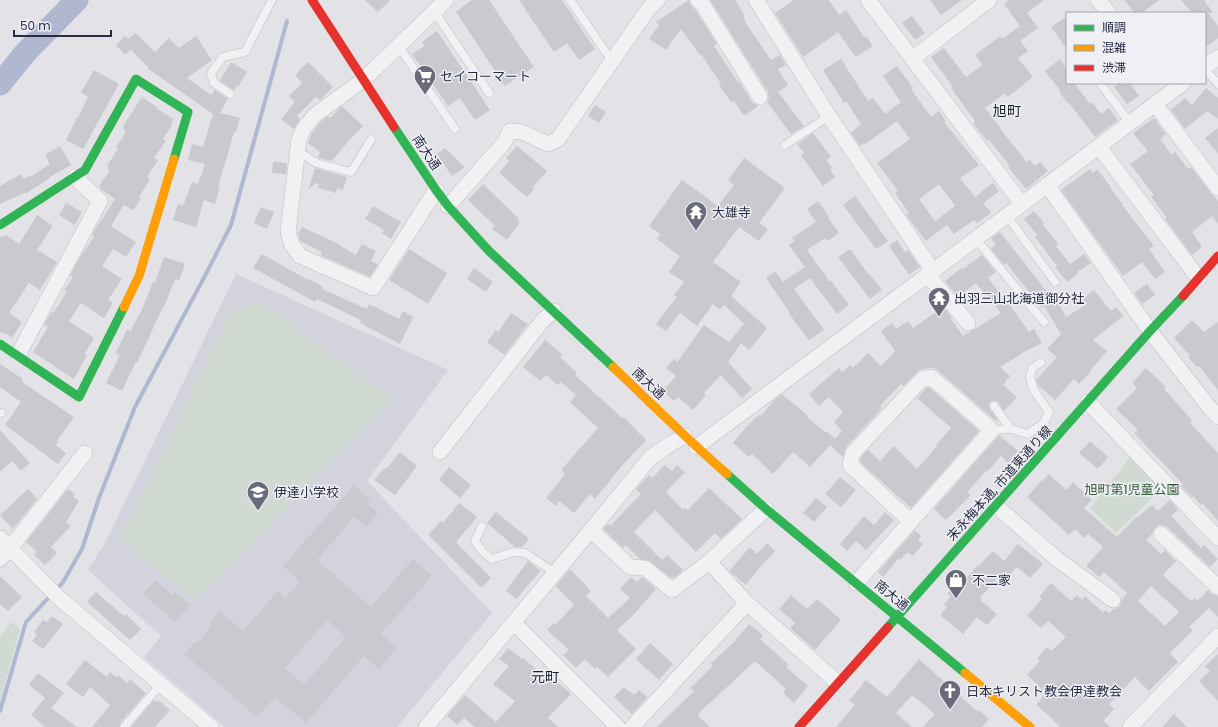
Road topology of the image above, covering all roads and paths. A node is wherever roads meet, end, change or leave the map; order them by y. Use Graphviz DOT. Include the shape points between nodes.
graph roads {
  1 [pos="272,0"];
  2 [pos="446,0"];
  3 [pos="570,0"];
  4 [pos="658,0"];
  5 [pos="698,0"];
  6 [pos="756,0"];
  7 [pos="868,0"];
  8 [pos="1098,0"];
  9 [pos="317,2"];
  10 [pos="980,3"];
  11 [pos="434,11"];
  12 [pos="1107,12"];
  13 [pos="398,45"];
  14 [pos="1218,57"];
  15 [pos="912,59"];
  16 [pos="612,61"];
  17 [pos="1206,67"];
  18 [pos="1206,69"];
  19 [pos="363,80"];
  20 [pos="1101,84"];
  21 [pos="1180,84"];
  22 [pos="1218,84"];
  23 [pos="1167,88"];
  24 [pos="489,93"];
  25 [pos="230,94"];
  26 [pos="760,97"];
  27 [pos="1155,104"];
  28 [pos="829,116"];
  29 [pos="1130,123"];
  30 [pos="455,129"];
  31 [pos="371,140"];
  32 [pos="785,145"];
  33 [pos="1100,147"];
  34 [pos="298,150"];
  35 [pos="75,177"];
  36 [pos="1047,186"];
  37 [pos="1218,188"];
  38 [pos="436,190"];
  39 [pos="1022,204"];
  40 [pos="448,206"];
  41 [pos="1007,216"];
  42 [pos="0,225"];
  43 [pos="976,239"];
  44 [pos="1218,256"];
  45 [pos="931,273"];
  46 [pos="1199,279"];
  47 [pos="1055,282"];
  48 [pos="554,311"];
  49 [pos="1044,322"];
  50 [pos="968,323"];
  51 [pos="1150,331"];
  52 [pos="0,344"];
  53 [pos="18,355"];
  54 [pos="1041,363"];
  55 [pos="1088,402"];
  56 [pos="994,406"];
  57 [pos="1218,417"];
  58 [pos="1011,429"];
  59 [pos="992,430"];
  60 [pos="685,436"];
  61 [pos="696,447"];
  62 [pos="440,452"];
  63 [pos="85,453"];
  64 [pos="996,506"];
  65 [pos="766,509"];
  66 [pos="911,522"];
  67 [pos="482,526"];
  68 [pos="591,530"];
  69 [pos="1161,534"];
  70 [pos="1218,538"];
  71 [pos="3,548"];
  72 [pos="708,562"];
  73 [pos="555,573"];
  74 [pos="856,583"];
  75 [pos="1218,587"];
  76 [pos="1113,600"];
  77 [pos="747,603"];
  78 [pos="897,617"];
  79 [pos="514,623"];
  80 [pos="1218,636"];
  81 [pos="838,683"];
  82 [pos="161,684"];
  83 [pos="124,727"];
  84 [pos="212,727"];
  85 [pos="426,727"];
  86 [pos="618,727"];
  87 [pos="632,727"];
  88 [pos="799,727"];
  89 [pos="1030,727"];
  90 [pos="1130,727"];
  1 -- 25 [label="lane" via="245,52 223,57 211,72 214,83"];
  2 -- 11 [label="street"];
  3 -- 16 [label="lane"];
  4 -- 16 [label="street" via="649,8"];
  5 -- 26 [label="street"];
  6 -- 28 [label="street"];
  7 -- 15 [label="street"];
  8 -- 12 [label="street"];
  9 -- 19 [label="street, 南大通"];
  10 -- 15 [label="street"];
  11 -- 13 [label="street"];
  11 -- 24 [label="lane"];
  13 -- 19 [label="street"];
  13 -- 30 [label="lane"];
  14 -- 17 [label="street"];
  15 -- 39 [label="street"];
  16 -- 40 [label="street" via="558,139 548,144 522,132 510,131 504,143"];
  18 -- 22 [label="lane"];
  19 -- 34 [label="street" via="315,115 304,128"];
  19 -- 38 [label="street, 南大通"];
  20 -- 29 [label="lane"];
  21 -- 23 [label="street"];
  23 -- 27 [label="street"];
  27 -- 29 [label="street"];
  27 -- 37 [label="street"];
  28 -- 32 [label="lane"];
  28 -- 45 [label="street"];
  29 -- 33 [label="street"];
  31 -- 34 [label="lane" via="351,172 316,163"];
  33 -- 36 [label="street"];
  33 -- 46 [label="street"];
  34 -- 38 [label="street" via="288,232 292,245 300,256 373,288"];
  35 -- 42 [label="street"];
  35 -- 53 [label="street" via="100,201"];
  35 -- 53 [label="street" via="85,170 136,79 188,112 139,276 79,397"];
  36 -- 39 [label="street"];
  36 -- 51 [label="street"];
  38 -- 40 [label="street, 南大通"];
  39 -- 41 [label="street"];
  40 -- 48 [label="street, 南大通" via="489,251"];
  41 -- 43 [label="street"];
  41 -- 47 [label="lane"];
  43 -- 45 [label="street"];
  43 -- 49 [label="lane"];
  44 -- 46 [label="street, 末永梅本通, 市道東通り線"];
  45 -- 50 [label="street"];
  45 -- 61 [label="street"];
  46 -- 51 [label="street, 末永梅本通, 市道東通り線"];
  48 -- 60 [label="street, 南大通"];
  48 -- 62 [label="street" via="543,320"];
  51 -- 55 [label="street, 末永梅本通, 市道東通り線"];
  51 -- 57 [label="street"];
  52 -- 53 [label="street"];
  54 -- 58 [label="lane" via="1033,367 1030,377 1033,389 1049,412 1044,423 1028,434"];
  55 -- 64 [label="street, 末永梅本通, 市道東通り線"];
  55 -- 70 [label="street"];
  56 -- 58 [label="lane"];
  58 -- 59 [label="lane"];
  59 -- 66 [label="street"];
  59 -- 66 [label="street" via="931,377 922,379 853,453 850,465"];
  60 -- 61 [label="street, 南大通"];
  60 -- 68 [label="street" via="650,458"];
  61 -- 65 [label="street, 南大通"];
  63 -- 71 [label="street"];
  64 -- 76 [label="street" via="1057,559"];
  64 -- 78 [label="street, 末永梅本通, 市道東通り線"];
  65 -- 72 [label="street"];
  65 -- 74 [label="street, 南大通"];
  66 -- 74 [label="street"];
  67 -- 73 [label="lane" via="475,541 492,559 514,552 525,553"];
  68 -- 72 [label="street" via="630,566 645,568 672,590"];
  68 -- 73 [label="street"];
  69 -- 75 [label="street"];
  71 -- 82 [label="street"];
  72 -- 77 [label="street"];
  73 -- 79 [label="street"];
  74 -- 78 [label="street, 南大通"];
  77 -- 81 [label="street"];
  77 -- 87 [label="street"];
  78 -- 81 [label="street, 末永梅本通, 市道東通り線"];
  78 -- 89 [label="street, 南大通"];
  79 -- 85 [label="street"];
  79 -- 86 [label="street"];
  80 -- 90 [label="street"];
  81 -- 88 [label="street, 末永梅本通, 市道東通り線"];
  82 -- 83 [label="lane"];
  82 -- 84 [label="street"];
}
